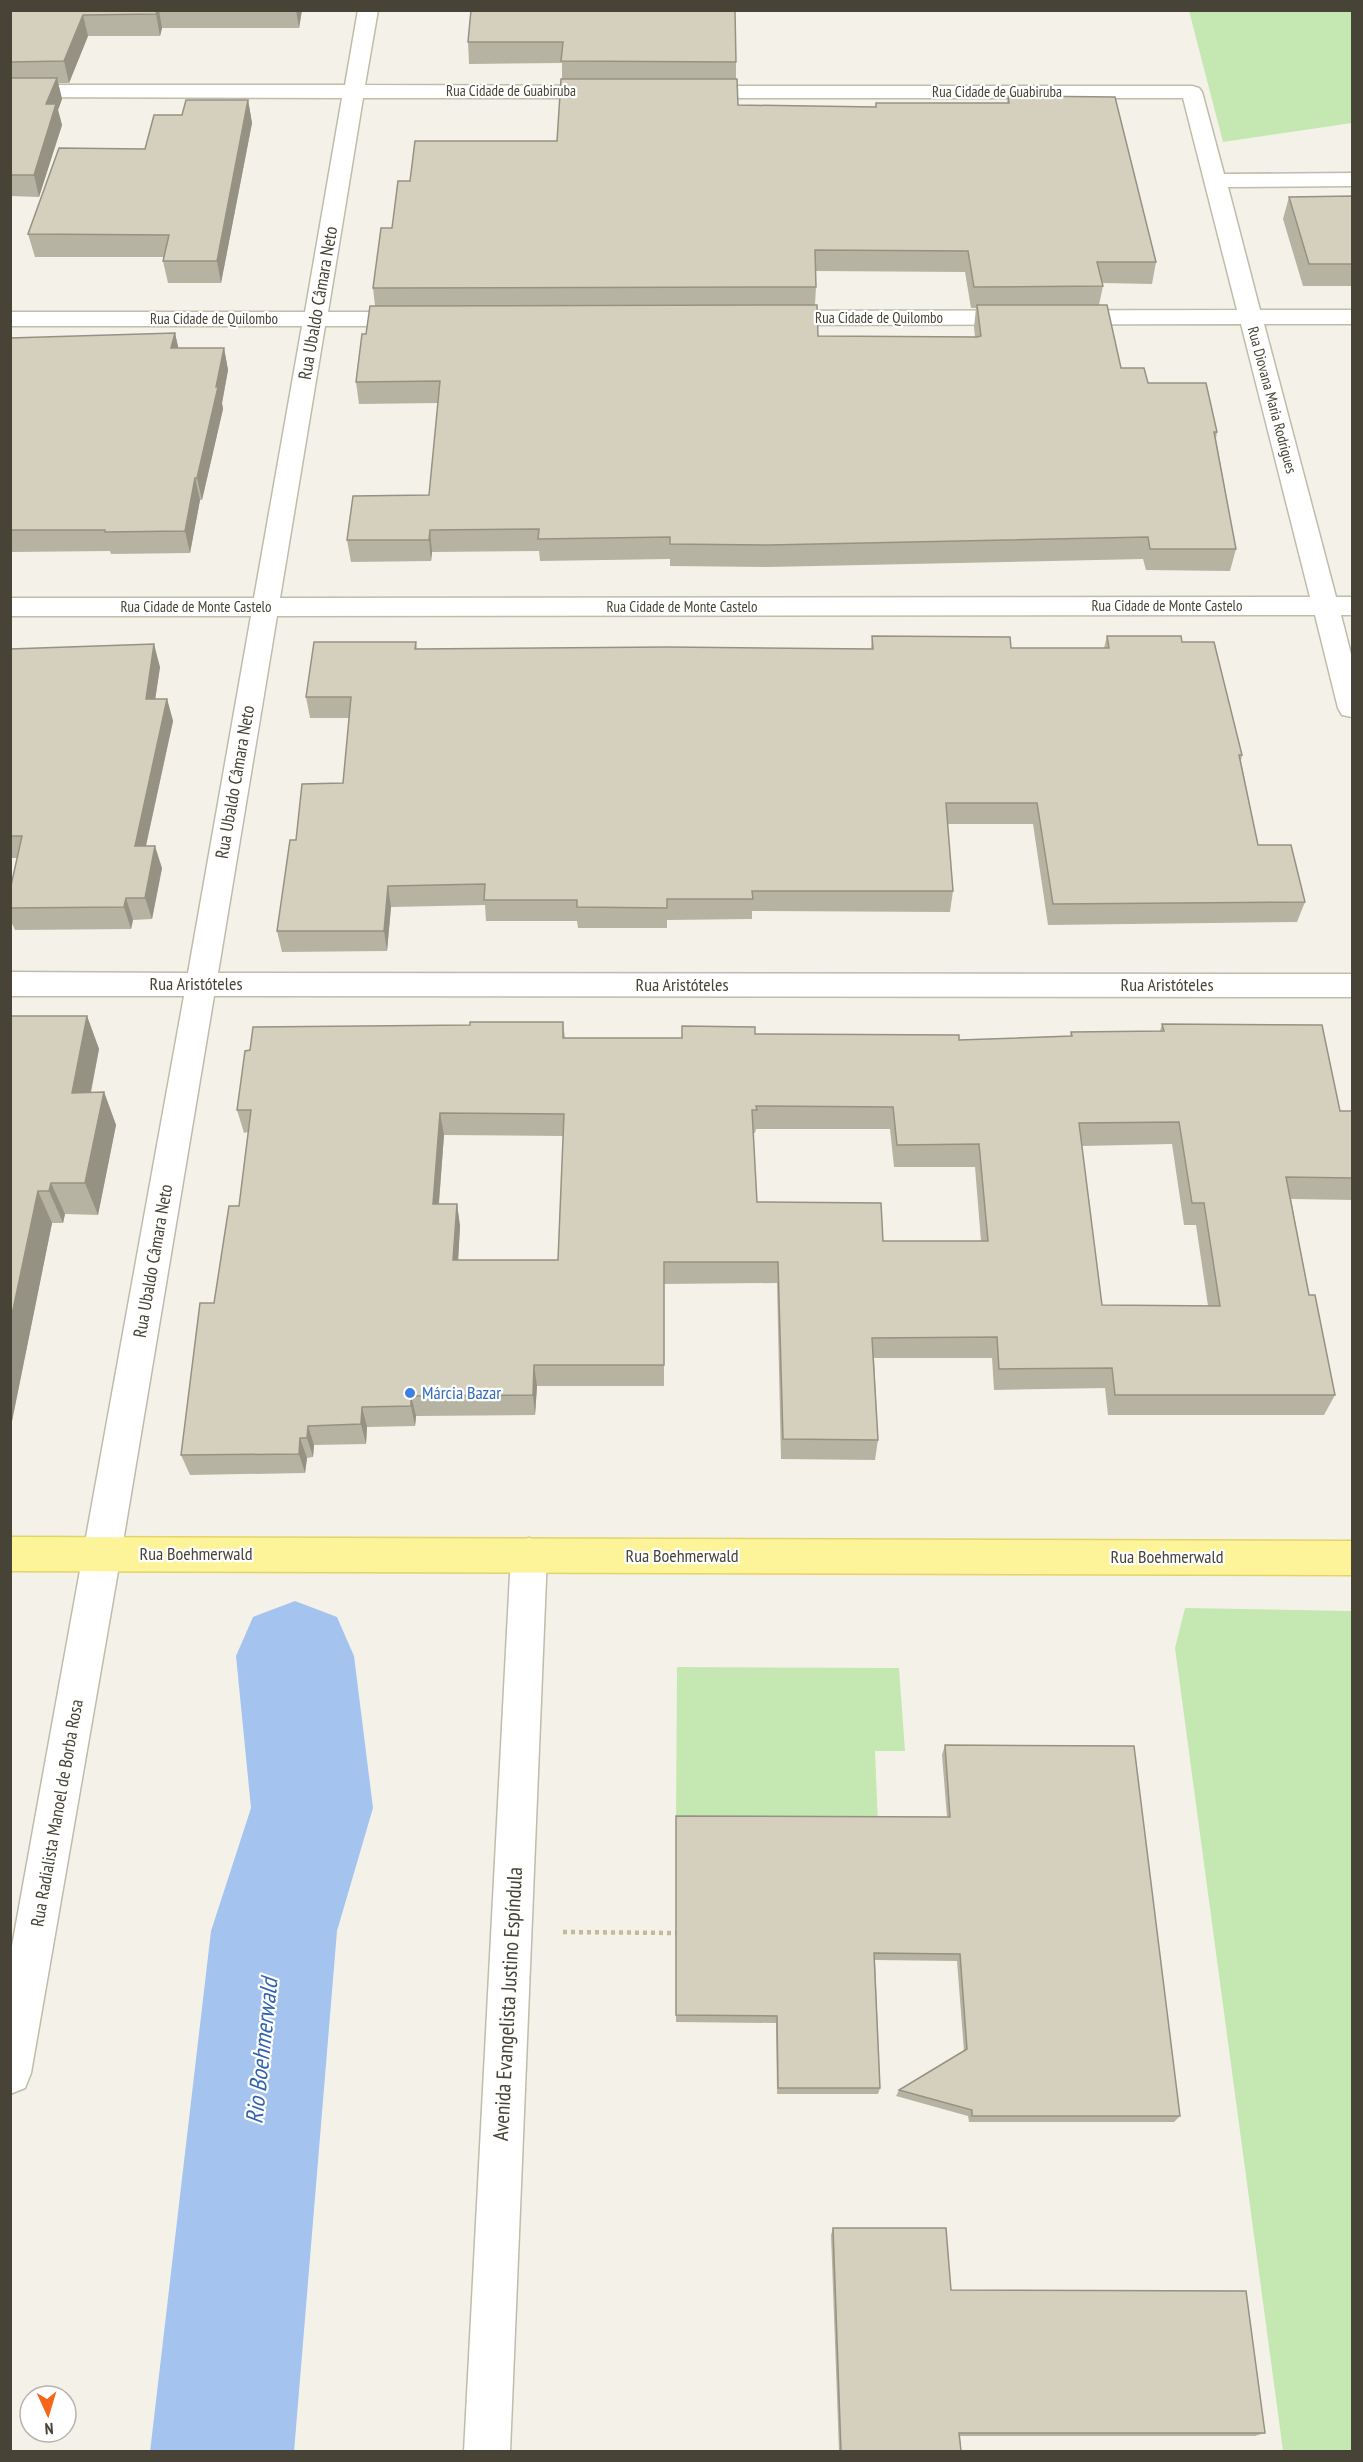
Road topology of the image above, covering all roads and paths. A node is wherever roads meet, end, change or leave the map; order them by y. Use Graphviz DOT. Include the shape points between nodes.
graph roads {
  1 [pos="368,10"];
  2 [pos="10,91"];
  3 [pos="354,91"];
  4 [pos="630,92"];
  5 [pos="677,92"];
  6 [pos="1192,92"];
  7 [pos="1353,179"];
  8 [pos="1216,182"];
  9 [pos="1251,317"];
  10 [pos="1353,317"];
  11 [pos="747,318"];
  12 [pos="10,319"];
  13 [pos="315,319"];
  14 [pos="435,319"];
  15 [pos="1326,606"];
  16 [pos="1353,606"];
  17 [pos="10,607"];
  18 [pos="265,607"];
  19 [pos="1353,708"];
  20 [pos="10,984"];
  21 [pos="200,984"];
  22 [pos="1353,986"];
  23 [pos="10,1554"];
  24 [pos="103,1554"];
  25 [pos="529,1556"];
  26 [pos="1353,1558"];
  27 [pos="511,1933"];
  28 [pos="676,1933"];
  29 [pos="11,2068"];
  30 [pos="487,2451"];
  1 -- 3 [label="street, Rua Ubaldo Câmara Neto"];
  2 -- 3 [label="street, Rua Cidade de Guabiruba"];
  3 -- 4 [label="street, Rua Cidade de Guabiruba"];
  3 -- 13 [label="street, Rua Ubaldo Câmara Neto"];
  5 -- 6 [label="street, Rua Cidade de Guabiruba"];
  6 -- 8 [label="street, Rua Diovana Maria Rodrigues"];
  7 -- 8 [label="street"];
  8 -- 9 [label="street, Rua Diovana Maria Rodrigues"];
  9 -- 10 [label="street, Rua Cidade de Quilombo"];
  9 -- 11 [label="street, Rua Cidade de Quilombo"];
  9 -- 15 [label="street, Rua Diovana Maria Rodrigues"];
  12 -- 13 [label="street, Rua Cidade de Quilombo"];
  13 -- 14 [label="street, Rua Cidade de Quilombo"];
  13 -- 18 [label="street, Rua Ubaldo Câmara Neto"];
  15 -- 16 [label="street, Rua Cidade de Monte Castelo"];
  15 -- 18 [label="street, Rua Cidade de Monte Castelo"];
  15 -- 19 [label="street, Rua Diovana Maria Rodrigues"];
  17 -- 18 [label="street, Rua Cidade de Monte Castelo"];
  18 -- 21 [label="street, Rua Ubaldo Câmara Neto"];
  20 -- 21 [label="street, Rua Aristóteles"];
  21 -- 22 [label="street, Rua Aristóteles"];
  21 -- 24 [label="street, Rua Ubaldo Câmara Neto"];
  23 -- 24 [label="main road, Rua Boehmerwald"];
  24 -- 25 [label="main road, Rua Boehmerwald"];
  24 -- 29 [label="street, Rua Radialista Manoel de Borba Rosa"];
  25 -- 26 [label="main road, Rua Boehmerwald"];
  25 -- 27 [label="street, Avenida Evangelista Justino Espíndula"];
  27 -- 28 [label="path"];
  27 -- 30 [label="street, Avenida Evangelista Justino Espíndula"];
}
